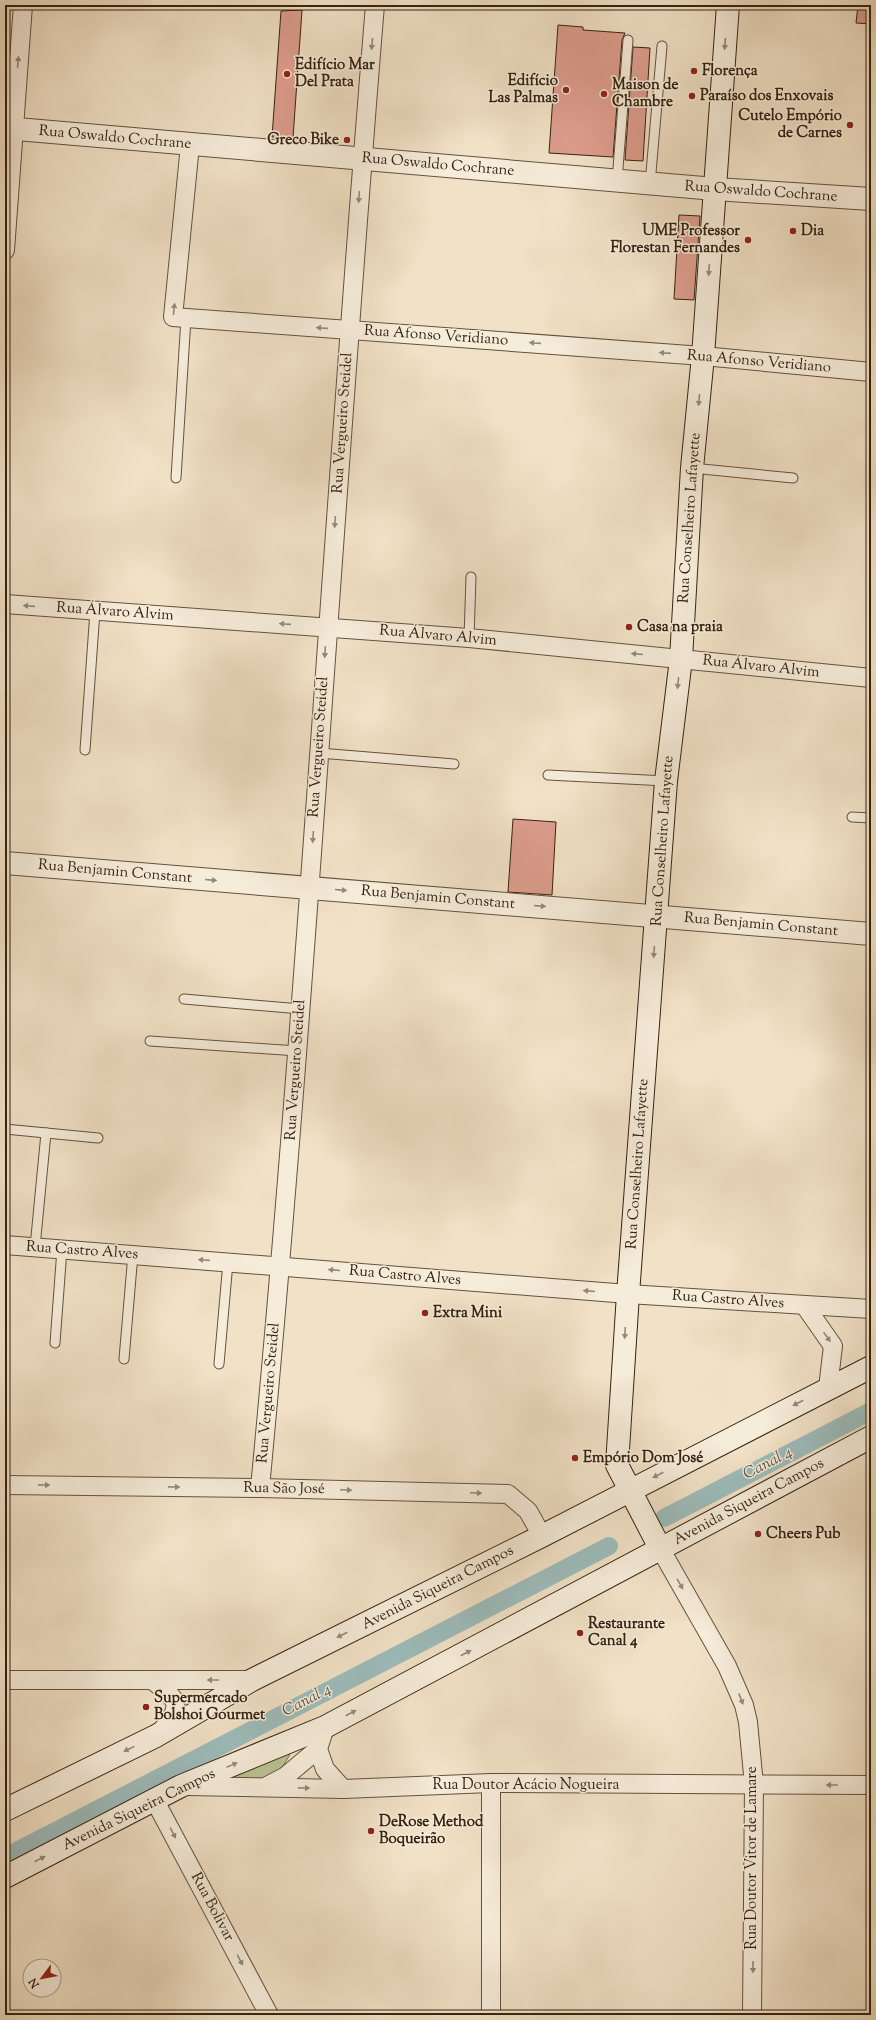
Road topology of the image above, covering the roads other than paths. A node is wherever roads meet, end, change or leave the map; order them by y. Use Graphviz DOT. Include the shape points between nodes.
graph roads {
  1 [pos="23,5"];
  2 [pos="375,5"];
  3 [pos="728,5"];
  4 [pos="628,40"];
  5 [pos="662,46"];
  6 [pos="9,128"];
  7 [pos="190,145"];
  8 [pos="362,158"];
  9 [pos="617,181"];
  10 [pos="650,184"];
  11 [pos="715,190"];
  12 [pos="871,199"];
  13 [pos="5,250"];
  14 [pos="186,318"];
  15 [pos="350,330"];
  16 [pos="703,356"];
  17 [pos="871,372"];
  18 [pos="692,468"];
  19 [pos="176,478"];
  20 [pos="793,478"];
  21 [pos="471,577"];
  22 [pos="5,604"];
  23 [pos="95,611"];
  24 [pos="327,627"];
  25 [pos="469,638"];
  26 [pos="681,658"];
  27 [pos="871,678"];
  28 [pos="85,750"];
  29 [pos="319,753"];
  30 [pos="454,764"];
  31 [pos="548,775"];
  32 [pos="666,781"];
  33 [pos="852,817"];
  34 [pos="871,818"];
  35 [pos="5,863"];
  36 [pos="310,888"];
  37 [pos="657,916"];
  38 [pos="871,934"];
  39 [pos="184,999"];
  40 [pos="301,1009"];
  41 [pos="150,1041"];
  42 [pos="298,1051"];
  43 [pos="5,1128"];
  44 [pos="46,1133"];
  45 [pos="98,1138"];
  46 [pos="5,1245"];
  47 [pos="35,1247"];
  48 [pos="62,1249"];
  49 [pos="133,1254"];
  50 [pos="228,1262"];
  51 [pos="281,1266"];
  52 [pos="628,1294"];
  53 [pos="805,1306"];
  54 [pos="871,1309"];
  55 [pos="55,1342"];
  56 [pos="124,1359"];
  57 [pos="219,1364"];
  58 [pos="871,1367"];
  59 [pos="828,1388"];
  60 [pos="871,1437"];
  61 [pos="5,1485"];
  62 [pos="260,1488"];
  63 [pos="633,1497"];
  64 [pos="542,1536"];
  65 [pos="657,1543"];
  66 [pos="5,1680"];
  67 [pos="152,1680"];
  68 [pos="252,1680"];
  69 [pos="325,1727"];
  70 [pos="156,1736"];
  71 [pos="318,1749"];
  72 [pos="491,1783"];
  73 [pos="754,1785"];
  74 [pos="871,1785"];
  75 [pos="181,1786"];
  76 [pos="265,1787"];
  77 [pos="343,1789"];
  78 [pos="154,1799"];
  79 [pos="5,1810"];
  80 [pos="5,1877"];
  81 [pos="269,2015"];
  82 [pos="491,2015"];
  83 [pos="752,2015"];
  6 -- 1 [label="street, one-way"];
  2 -- 8 [label="street, Rua Vergueiro Steidel, one-way"];
  3 -- 11 [label="main road, Rua Conselheiro Lafayette, one-way"];
  4 -- 9 [label="lane"];
  5 -- 10 [label="lane"];
  6 -- 7 [label="main road, Rua Oswaldo Cochrane"];
  6 -- 13 [label="street"];
  7 -- 8 [label="main road, Rua Oswaldo Cochrane"];
  14 -- 7 [label="street, Rua Afonso Veridiano, one-way" via="173,317"];
  8 -- 9 [label="main road, Rua Oswaldo Cochrane"];
  8 -- 15 [label="street, Rua Vergueiro Steidel, one-way"];
  9 -- 10 [label="main road, Rua Oswaldo Cochrane"];
  10 -- 11 [label="main road, Rua Oswaldo Cochrane"];
  11 -- 12 [label="main road, Rua Oswaldo Cochrane"];
  11 -- 16 [label="main road, Rua Conselheiro Lafayette, one-way"];
  15 -- 14 [label="street, Rua Afonso Veridiano, one-way"];
  14 -- 19 [label="lane"];
  16 -- 15 [label="street, Rua Afonso Veridiano, one-way"];
  15 -- 24 [label="street, Rua Vergueiro Steidel, one-way"];
  16 -- 17 [label="street, Rua Afonso Veridiano"];
  16 -- 18 [label="main road, Rua Conselheiro Lafayette, one-way"];
  18 -- 20 [label="lane"];
  18 -- 26 [label="main road, Rua Conselheiro Lafayette"];
  21 -- 25 [label="lane"];
  23 -- 22 [label="street, Rua Álvaro Alvim, one-way"];
  24 -- 23 [label="street, Rua Álvaro Alvim, one-way"];
  23 -- 28 [label="lane"];
  24 -- 25 [label="street, Rua Álvaro Alvim"];
  24 -- 29 [label="street, Rua Vergueiro Steidel, one-way"];
  26 -- 25 [label="street, Rua Álvaro Alvim, one-way"];
  26 -- 27 [label="street, Rua Álvaro Alvim"];
  26 -- 32 [label="main road, Rua Conselheiro Lafayette, one-way"];
  29 -- 30 [label="lane"];
  29 -- 36 [label="street, Rua Vergueiro Steidel, one-way"];
  31 -- 32 [label="lane"];
  32 -- 37 [label="main road, Rua Conselheiro Lafayette"];
  33 -- 34 [label="lane"];
  35 -- 36 [label="main road, Rua Benjamin Constant, one-way"];
  36 -- 37 [label="main road, Rua Benjamin Constant, one-way"];
  36 -- 40 [label="street, Rua Vergueiro Steidel"];
  37 -- 38 [label="main road, Rua Benjamin Constant"];
  37 -- 52 [label="main road, Rua Conselheiro Lafayette, one-way"];
  39 -- 40 [label="lane"];
  40 -- 42 [label="street, Rua Vergueiro Steidel"];
  41 -- 42 [label="lane"];
  42 -- 51 [label="street, Rua Vergueiro Steidel"];
  43 -- 44 [label="lane"];
  44 -- 45 [label="lane"];
  44 -- 47 [label="lane"];
  46 -- 47 [label="street, Rua Castro Alves"];
  47 -- 48 [label="street, Rua Castro Alves"];
  48 -- 49 [label="street, Rua Castro Alves"];
  48 -- 55 [label="lane"];
  50 -- 49 [label="street, Rua Castro Alves, one-way"];
  49 -- 56 [label="lane"];
  50 -- 51 [label="street, Rua Castro Alves"];
  50 -- 57 [label="lane"];
  52 -- 51 [label="street, Rua Castro Alves, one-way"];
  51 -- 62 [label="street, Rua Vergueiro Steidel"];
  52 -- 53 [label="street, Rua Castro Alves"];
  52 -- 63 [label="main road, Rua Conselheiro Lafayette, one-way" via="617,1465"];
  53 -- 54 [label="street, Rua Castro Alves"];
  53 -- 59 [label="street, one-way" via="833,1346"];
  58 -- 59 [label="main road, Avenida Siqueira Campos"];
  59 -- 63 [label="main road, Avenida Siqueira Campos, one-way"];
  60 -- 65 [label="main road, Avenida Siqueira Campos"];
  61 -- 62 [label="street, Rua São José, one-way"];
  62 -- 64 [label="street, Rua São José, one-way" via="508,1494 528,1511"];
  63 -- 64 [label="main road, Avenida Siqueira Campos"];
  63 -- 65 [label="main road, Rua Doutor Vitor de Lamare"];
  64 -- 68 [label="main road, Avenida Siqueira Campos, one-way"];
  69 -- 65 [label="main road, Avenida Siqueira Campos, one-way"];
  65 -- 73 [label="street, Rua Doutor Vitor de Lamare, one-way" via="735,1682 748,1722"];
  66 -- 67 [label="street"];
  68 -- 67 [label="street, one-way"];
  67 -- 70 [label="street" via="171,1695 175,1702 175,1713"];
  68 -- 70 [label="main road, Avenida Siqueira Campos"];
  69 -- 71 [label="street"];
  75 -- 69 [label="main road, Avenida Siqueira Campos, one-way"];
  70 -- 79 [label="main road, Avenida Siqueira Campos, one-way"];
  71 -- 76 [label="street" via="286,1776"];
  71 -- 77 [label="street" via="325,1769"];
  72 -- 73 [label="street, Rua Doutor Acácio Nogueira"];
  72 -- 77 [label="street, Rua Doutor Acácio Nogueira"];
  72 -- 82 [label="street"];
  74 -- 73 [label="street, Rua Doutor Acácio Nogueira, one-way"];
  73 -- 83 [label="street, Rua Doutor Vitor de Lamare, one-way"];
  75 -- 76 [label="street, Rua Doutor Acácio Nogueira"];
  75 -- 78 [label="main road, Avenida Siqueira Campos"];
  76 -- 77 [label="street, Rua Doutor Acácio Nogueira, one-way"];
  80 -- 78 [label="main road, Avenida Siqueira Campos, one-way"];
  78 -- 81 [label="street, Rua Bolivar, one-way"];
}
